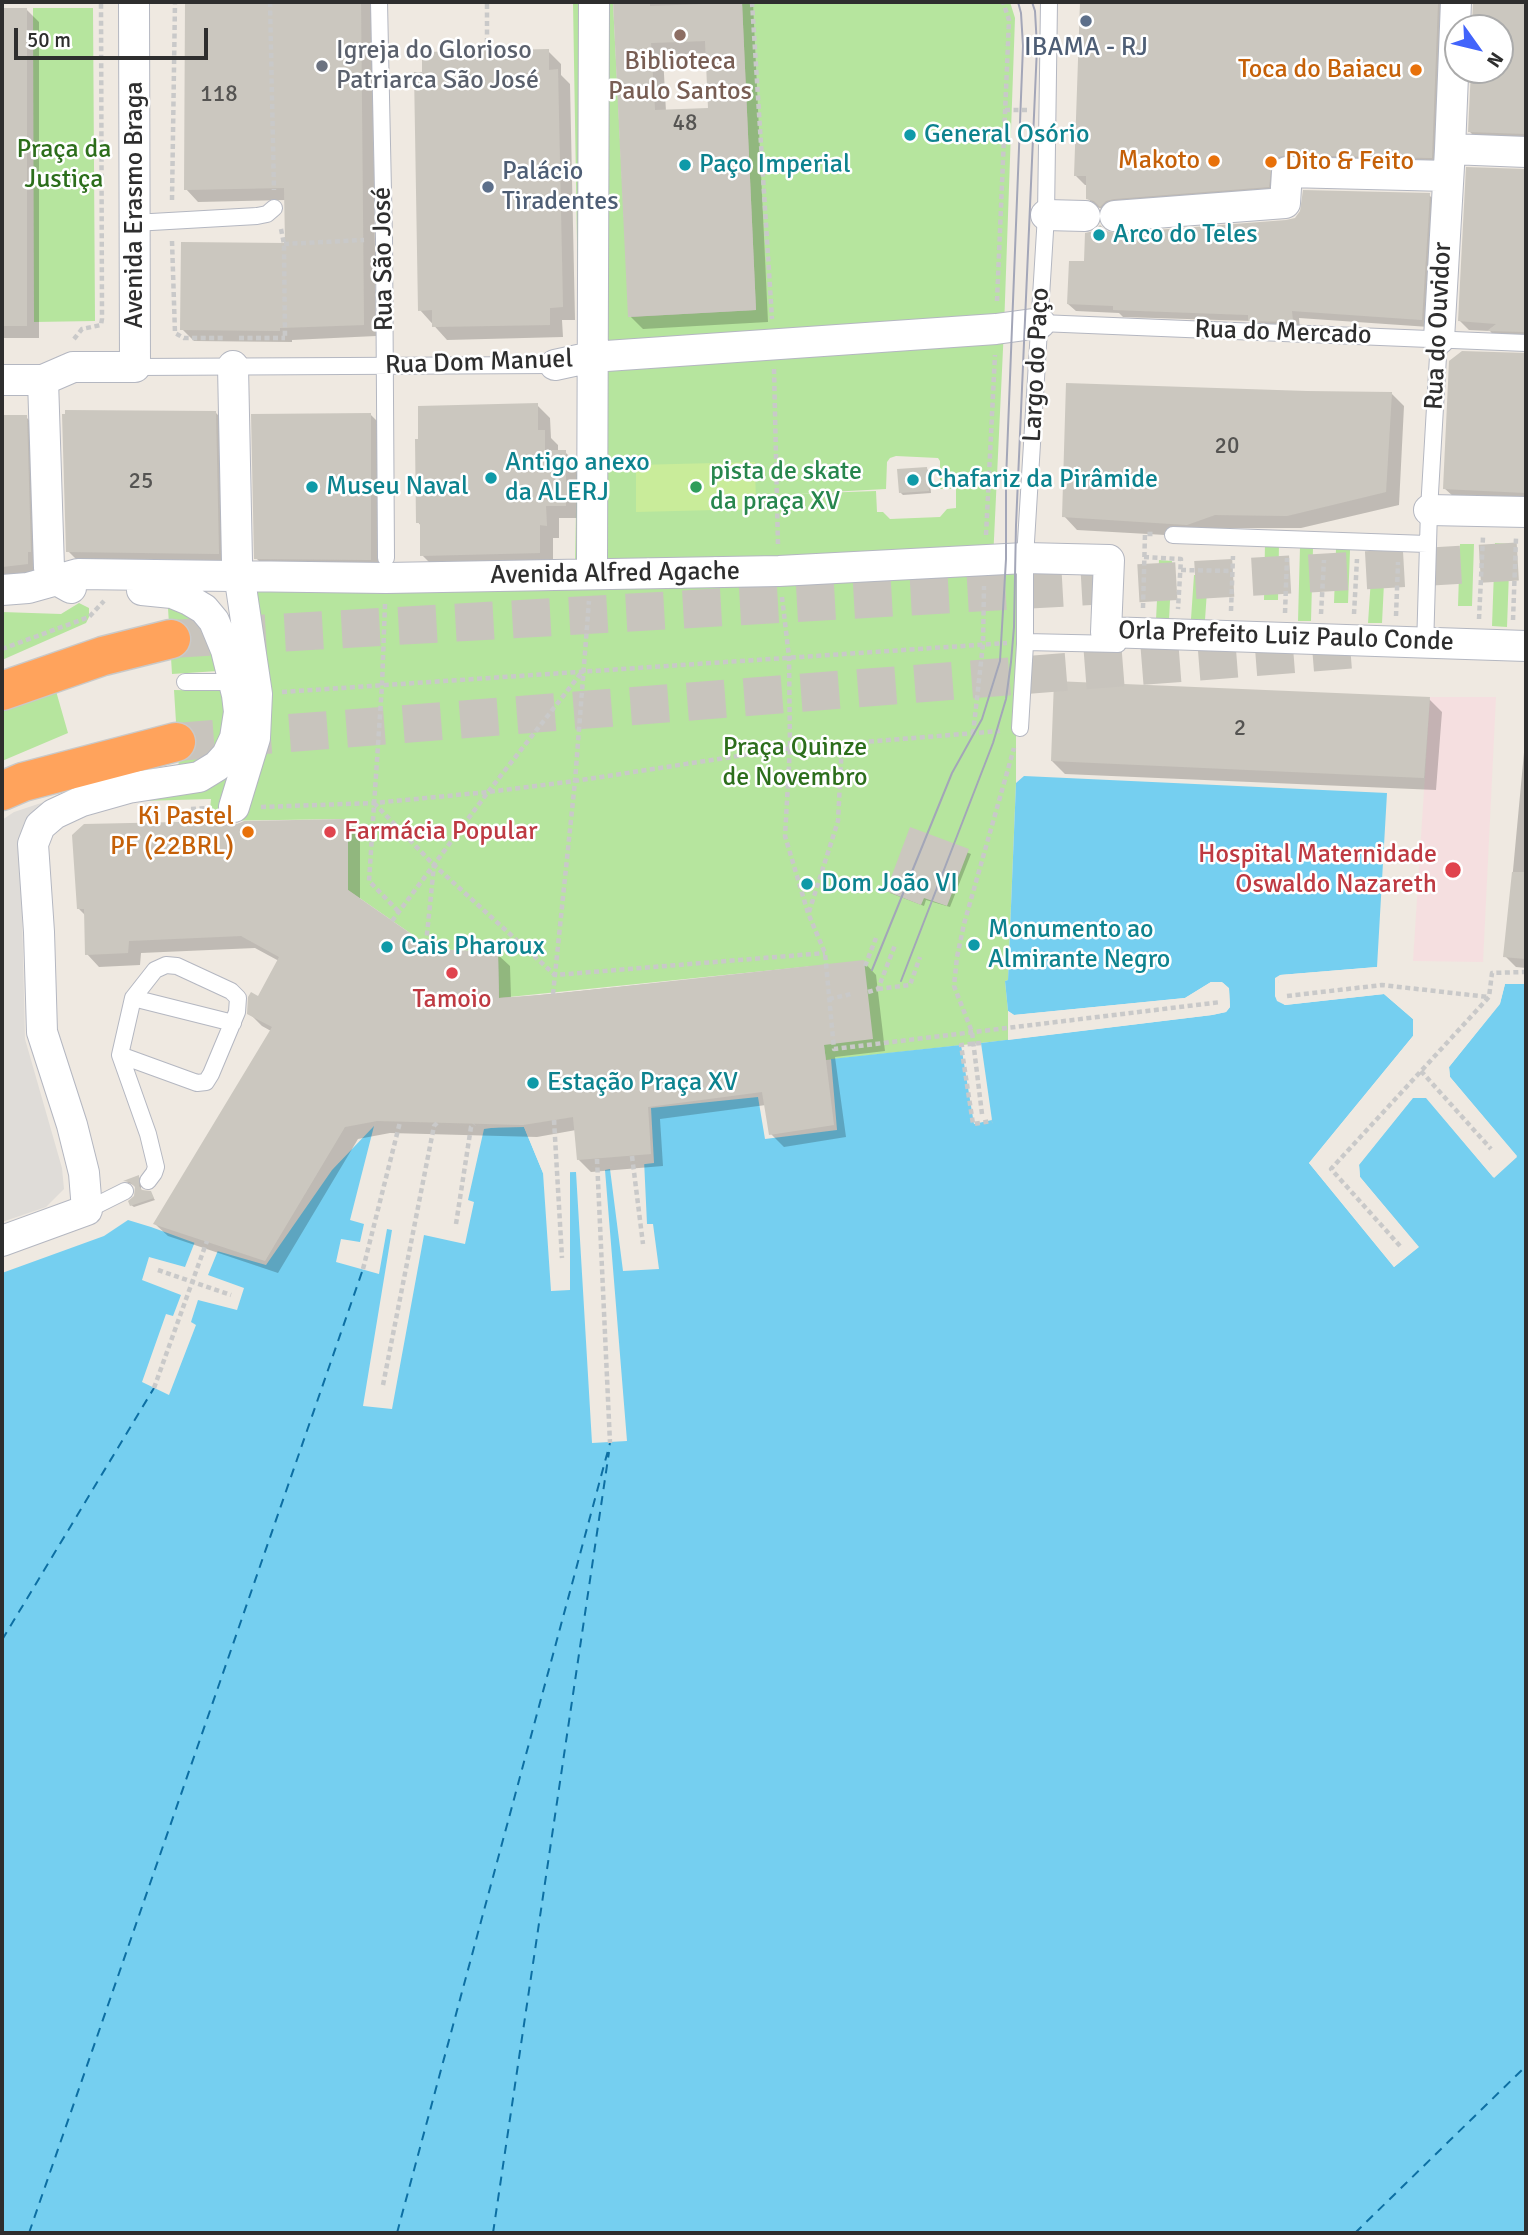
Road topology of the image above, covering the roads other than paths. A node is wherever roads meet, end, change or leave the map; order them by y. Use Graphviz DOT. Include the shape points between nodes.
graph roads {
  1 [pos="134,2"];
  2 [pos="379,2"];
  3 [pos="594,2"];
  4 [pos="1049,2"];
  5 [pos="1456,2"];
  6 [pos="1526,152"];
  7 [pos="1449,163"];
  8 [pos="274,208"];
  9 [pos="1046,215"];
  10 [pos="1085,216"];
  11 [pos="1115,216"];
  12 [pos="134,223"];
  13 [pos="1041,323"];
  14 [pos="1439,339"];
  15 [pos="1526,343"];
  16 [pos="592,357"];
  17 [pos="555,365"];
  18 [pos="233,366"];
  19 [pos="135,367"];
  20 [pos="385,367"];
  21 [pos="56,374"];
  22 [pos="2,380"];
  23 [pos="1429,510"];
  24 [pos="1522,512"];
  25 [pos="1173,535"];
  26 [pos="1427,544"];
  27 [pos="1025,558"];
  28 [pos="989,560"];
  29 [pos="592,565"];
  30 [pos="386,568"];
  31 [pos="238,569"];
  32 [pos="55,579"];
  33 [pos="2,590"];
  34 [pos="171,639"];
  35 [pos="1025,642"];
  36 [pos="1415,645"];
  37 [pos="1521,648"];
  38 [pos="185,682"];
  39 [pos="246,688"];
  40 [pos="2,691"];
  41 [pos="1020,728"];
  42 [pos="176,742"];
  43 [pos="2,791"];
  44 [pos="222,808"];
  45 [pos="133,998"];
  46 [pos="233,1023"];
  47 [pos="120,1055"];
  48 [pos="148,1181"];
  49 [pos="125,1191"];
  50 [pos="87,1210"];
  51 [pos="2,1241"];
  1 -- 12 [label="street, Avenida Erasmo Braga"];
  2 -- 20 [label="lane, Rua São José"];
  3 -- 16 [label="street"];
  4 -- 9 [label="lane, Largo do Paço"];
  5 -- 7 [label="street, Rua do Ouvidor"];
  6 -- 7 [label="street"];
  7 -- 11 [label="street" via="1287,172 1285,203"];
  7 -- 14 [label="street, Rua do Ouvidor"];
  8 -- 12 [label="lane" via="257,216"];
  9 -- 10 [label="street"];
  9 -- 13 [label="lane, Largo do Paço"];
  12 -- 19 [label="street, Avenida Erasmo Braga"];
  13 -- 14 [label="lane, Rua do Mercado"];
  13 -- 16 [label="street, Rua Dom Manuel"];
  13 -- 27 [label="lane, Largo do Paço"];
  14 -- 15 [label="lane, Rua do Mercado"];
  14 -- 23 [label="lane, Rua do Ouvidor"];
  16 -- 17 [label="street, Rua Dom Manuel"];
  16 -- 29 [label="street"];
  17 -- 20 [label="lane, Rua Dom Manuel"];
  18 -- 19 [label="lane, Rua Dom Manuel"];
  18 -- 20 [label="lane, Rua Dom Manuel"];
  18 -- 31 [label="street"];
  19 -- 21 [label="street, Rua Dom Manuel" via="73,366"];
  20 -- 30 [label="lane, Rua São José"];
  21 -- 22 [label="street, Rua Dom Manuel"];
  21 -- 32 [label="street" via="49,568"];
  23 -- 24 [label="street"];
  23 -- 26 [label="lane, Rua do Ouvidor"];
  25 -- 26 [label="lane"];
  26 -- 36 [label="lane, Rua do Ouvidor"];
  27 -- 28 [label="street, Orla Prefeito Luiz Paulo Conde"];
  27 -- 35 [label="lane, Largo do Paço"];
  27 -- 36 [label="street, Orla Prefeito Luiz Paulo Conde" via="1109,560 1106,632"];
  28 -- 29 [label="street, Avenida Alfred Agache" via="779,570"];
  29 -- 30 [label="street, Avenida Alfred Agache"];
  30 -- 31 [label="street, Avenida Alfred Agache"];
  31 -- 32 [label="street, Avenida Alfred Agache" via="78,574"];
  31 -- 39 [label="street" via="249,631"];
  32 -- 33 [label="street, Avenida Alfred Agache" via="28,589"];
  32 -- 39 [label="street" via="68,588 153,590 189,600 214,621"];
  34 -- 40 [label="highway" via="103,656"];
  35 -- 36 [label="lane"];
  35 -- 41 [label="lane, Largo do Paço"];
  36 -- 37 [label="lane"];
  36 -- 37 [label="street, Orla Prefeito Luiz Paulo Conde"];
  38 -- 39 [label="lane"];
  39 -- 44 [label="street" via="255,738"];
  39 -- 50 [label="street" via="236,738 217,766 198,777 82,801 40,826 33,844 42,1032 72,1125"];
  42 -- 43 [label="highway"];
  45 -- 46 [label="lane"];
  45 -- 46 [label="lane" via="155,970 177,966 231,990 238,998"];
  45 -- 47 [label="lane"];
  46 -- 47 [label="lane" via="206,1082 197,1083"];
  47 -- 48 [label="lane" via="156,1167"];
  49 -- 50 [label="lane"];
  50 -- 51 [label="street"];
}
